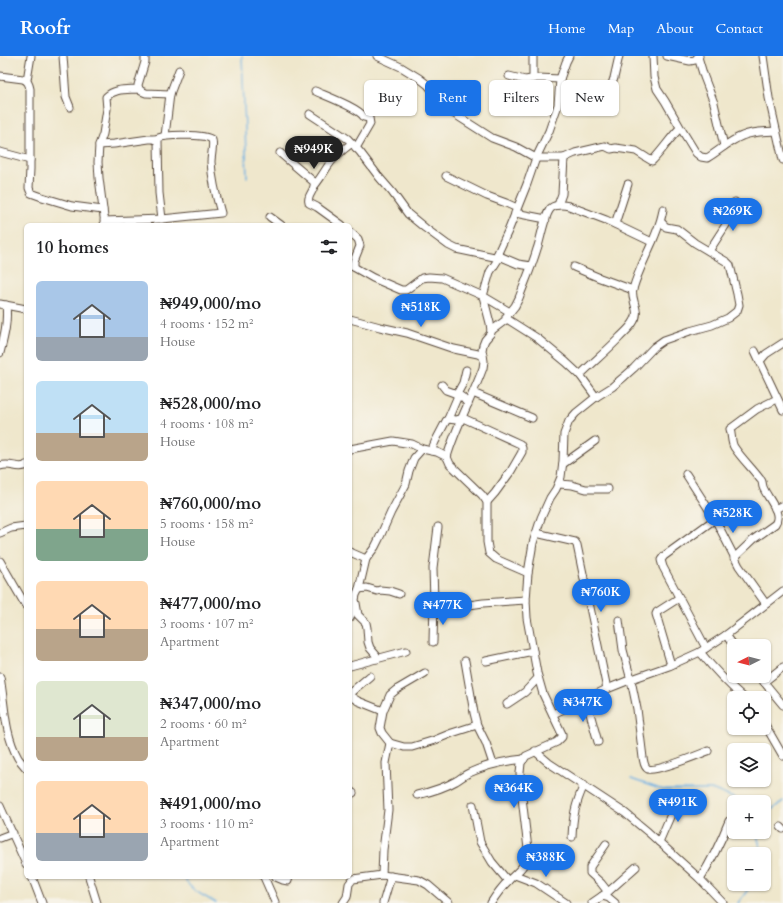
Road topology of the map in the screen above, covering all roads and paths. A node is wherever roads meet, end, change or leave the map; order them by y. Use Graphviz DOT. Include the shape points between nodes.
graph roads {
  1 [pos="31,56"];
  2 [pos="62,56"];
  3 [pos="145,56"];
  4 [pos="377,56"];
  5 [pos="533,56"];
  6 [pos="569,56"];
  7 [pos="618,56"];
  8 [pos="654,56"];
  9 [pos="667,56"];
  10 [pos="762,56"];
  11 [pos="699,57"];
  12 [pos="179,70"];
  13 [pos="0,76"];
  14 [pos="510,76"];
  15 [pos="533,79"];
  16 [pos="560,79"];
  17 [pos="27,80"];
  18 [pos="613,80"];
  19 [pos="139,90"];
  20 [pos="316,92"];
  21 [pos="170,94"];
  22 [pos="70,107"];
  23 [pos="310,114"];
  24 [pos="680,128"];
  25 [pos="776,131"];
  26 [pos="165,136"];
  27 [pos="155,140"];
  28 [pos="99,145"];
  29 [pos="354,145"];
  30 [pos="724,146"];
  31 [pos="0,152"];
  32 [pos="280,154"];
  33 [pos="536,158"];
  34 [pos="564,158"];
  35 [pos="30,160"];
  36 [pos="783,160"];
  37 [pos="446,176"];
  38 [pos="628,184"];
  39 [pos="315,185"];
  40 [pos="736,202"];
  41 [pos="558,205"];
  42 [pos="664,209"];
  43 [pos="103,210"];
  44 [pos="516,210"];
  45 [pos="270,217"];
  46 [pos="162,219"];
  47 [pos="546,219"];
  48 [pos="661,222"];
  49 [pos="105,223"];
  50 [pos="278,223"];
  51 [pos="339,223"];
  52 [pos="615,224"];
  53 [pos="352,234"];
  54 [pos="652,242"];
  55 [pos="709,251"];
  56 [pos="498,257"];
  57 [pos="352,266"];
  58 [pos="531,266"];
  59 [pos="574,267"];
  60 [pos="632,290"];
  61 [pos="483,296"];
  62 [pos="3,304"];
  63 [pos="24,309"];
  64 [pos="509,315"];
  65 [pos="352,320"];
  66 [pos="491,331"];
  67 [pos="783,343"];
  68 [pos="755,351"];
  69 [pos="0,353"];
  70 [pos="483,357"];
  71 [pos="760,361"];
  72 [pos="466,370"];
  73 [pos="580,375"];
  74 [pos="463,383"];
  75 [pos="442,385"];
  76 [pos="477,385"];
  77 [pos="473,393"];
  78 [pos="457,394"];
  79 [pos="596,397"];
  80 [pos="777,399"];
  81 [pos="468,404"];
  82 [pos="783,410"];
  83 [pos="462,418"];
  84 [pos="532,418"];
  85 [pos="448,419"];
  86 [pos="595,441"];
  87 [pos="352,448"];
  88 [pos="422,449"];
  89 [pos="431,451"];
  90 [pos="447,457"];
  91 [pos="563,464"];
  92 [pos="0,466"];
  93 [pos="24,466"];
  94 [pos="686,474"];
  95 [pos="559,484"];
  96 [pos="608,489"];
  97 [pos="487,502"];
  98 [pos="783,504"];
  99 [pos="775,509"];
  100 [pos="715,519"];
  101 [pos="24,526"];
  102 [pos="438,527"];
  103 [pos="0,533"];
  104 [pos="536,533"];
  105 [pos="352,553"];
  106 [pos="734,558"];
  107 [pos="366,559"];
  108 [pos="0,561"];
  109 [pos="528,573"];
  110 [pos="359,589"];
  111 [pos="783,591"];
  112 [pos="399,594"];
  113 [pos="679,598"];
  114 [pos="355,600"];
  115 [pos="526,600"];
  116 [pos="24,603"];
  117 [pos="766,604"];
  118 [pos="434,610"];
  119 [pos="352,613"];
  120 [pos="619,620"];
  121 [pos="726,635"];
  122 [pos="729,639"];
  123 [pos="433,642"];
  124 [pos="703,650"];
  125 [pos="406,651"];
  126 [pos="533,651"];
  127 [pos="377,658"];
  128 [pos="466,661"];
  129 [pos="486,661"];
  130 [pos="352,665"];
  131 [pos="671,665"];
  132 [pos="783,668"];
  133 [pos="425,673"];
  134 [pos="370,676"];
  135 [pos="771,677"];
  136 [pos="538,678"];
  137 [pos="631,680"];
  138 [pos="0,681"];
  139 [pos="765,683"];
  140 [pos="607,689"];
  141 [pos="542,691"];
  142 [pos="736,691"];
  143 [pos="525,692"];
  144 [pos="352,693"];
  145 [pos="352,696"];
  146 [pos="586,699"];
  147 [pos="507,704"];
  148 [pos="783,705"];
  149 [pos="383,711"];
  150 [pos="553,714"];
  151 [pos="477,725"];
  152 [pos="771,735"];
  153 [pos="598,742"];
  154 [pos="390,743"];
  155 [pos="708,751"];
  156 [pos="535,752"];
  157 [pos="783,756"];
  158 [pos="524,759"];
  159 [pos="493,764"];
  160 [pos="24,766"];
  161 [pos="584,786"];
  162 [pos="417,796"];
  163 [pos="679,796"];
  164 [pos="473,805"];
  165 [pos="0,806"];
  166 [pos="727,826"];
  167 [pos="13,833"];
  168 [pos="572,837"];
  169 [pos="0,838"];
  170 [pos="659,842"];
  171 [pos="606,844"];
  172 [pos="24,859"];
  173 [pos="636,867"];
  174 [pos="382,875"];
  175 [pos="515,875"];
  176 [pos="391,876"];
  177 [pos="33,879"];
  178 [pos="90,879"];
  179 [pos="265,879"];
  180 [pos="700,879"];
  181 [pos="508,881"];
  182 [pos="605,894"];
  183 [pos="275,902"];
  184 [pos="42,903"];
  185 [pos="97,903"];
  186 [pos="343,903"];
  187 [pos="383,903"];
  188 [pos="449,903"];
  189 [pos="491,903"];
  190 [pos="566,903"];
  191 [pos="592,903"];
  192 [pos="615,903"];
  193 [pos="722,903"];
  1 -- 17 [label="street"];
  2 -- 22 [label="street" via="66,97"];
  3 -- 19 [label="street"];
  4 -- 33 [label="street" via="419,78 428,85 445,108 485,134"];
  5 -- 15 [label="street"];
  6 -- 16 [label="street"];
  7 -- 18 [label="street"];
  8 -- 24 [label="street" via="653,72 657,89"];
  9 -- 11 [label="street" via="690,61"];
  10 -- 25 [label="street"];
  11 -- 30 [label="street" via="714,103"];
  12 -- 21 [label="street"];
  13 -- 17 [label="street"];
  14 -- 15 [label="street" via="525,80"];
  15 -- 16 [label="street"];
  16 -- 33 [label="street" via="558,105"];
  17 -- 35 [label="street" via="30,89"];
  19 -- 21 [label="street" via="146,93"];
  19 -- 28 [label="street" via="118,90 106,97 107,109"];
  20 -- 29 [label="street" via="369,118 370,124"];
  21 -- 26 [label="street"];
  23 -- 29 [label="street"];
  24 -- 30 [label="street" via="701,157 707,158"];
  24 -- 34 [label="street" via="652,162 636,151 611,149 605,146"];
  25 -- 30 [label="street" via="747,134"];
  25 -- 36 [label="street"];
  26 -- 27 [label="street"];
  26 -- 46 [label="street" via="202,136 212,140 214,186 221,213"];
  27 -- 28 [label="street"];
  27 -- 46 [label="street" via="158,141"];
  28 -- 43 [label="street" via="99,178"];
  29 -- 39 [label="street" via="347,146"];
  29 -- 56 [label="street" via="408,214 425,228 456,250"];
  31 -- 35 [label="street"];
  32 -- 39 [label="street"];
  33 -- 34 [label="street"];
  33 -- 44 [label="street"];
  34 -- 41 [label="street" via="562,194"];
  35 -- 43 [label="street" via="31,193 72,206"];
  37 -- 44 [label="street"];
  38 -- 52 [label="street"];
  39 -- 51 [label="street" via="308,202"];
  40 -- 55 [label="street" via="729,220"];
  41 -- 47 [label="street" via="550,210"];
  41 -- 52 [label="street" via="569,206"];
  42 -- 48 [label="street"];
  43 -- 49 [label="street"];
  44 -- 47 [label="street"];
  44 -- 56 [label="street"];
  45 -- 50 [label="street"];
  46 -- 49 [label="street"];
  47 -- 58 [label="street"];
  48 -- 54 [label="street"];
  48 -- 55 [label="street" via="666,227 677,229"];
  52 -- 54 [label="street"];
  53 -- 57 [label="street" via="358,239 360,246"];
  54 -- 60 [label="street"];
  55 -- 79 [label="street" via="730,265 739,305 738,311 712,325 664,340 612,387"];
  56 -- 58 [label="street"];
  56 -- 61 [label="street" via="490,272"];
  57 -- 61 [label="street" via="401,290 406,290 422,278 436,277"];
  58 -- 64 [label="street" via="519,298"];
  59 -- 60 [label="street"];
  60 -- 73 [label="street" via="636,319"];
  61 -- 64 [label="street"];
  61 -- 66 [label="street"];
  62 -- 63 [label="street"];
  62 -- 69 [label="street" via="8,315"];
  64 -- 66 [label="street"];
  64 -- 73 [label="street"];
  65 -- 70 [label="street" via="407,333"];
  66 -- 70 [label="street" via="483,345"];
  67 -- 71 [label="street"];
  68 -- 71 [label="street"];
  70 -- 76 [label="street" via="483,368"];
  71 -- 80 [label="street"];
  72 -- 74 [label="street"];
  73 -- 79 [label="street"];
  74 -- 76 [label="street"];
  74 -- 78 [label="street"];
  75 -- 78 [label="street" via="446,390"];
  76 -- 77 [label="street"];
  77 -- 81 [label="street"];
  77 -- 84 [label="street"];
  78 -- 81 [label="street"];
  78 -- 85 [label="street"];
  79 -- 91 [label="street" via="570,421 564,434"];
  80 -- 82 [label="street"];
  80 -- 99 [label="street" via="757,409 730,429 733,446 761,480"];
  81 -- 83 [label="street"];
  83 -- 85 [label="street"];
  83 -- 90 [label="street"];
  83 -- 97 [label="street" via="520,444 522,448 511,471"];
  85 -- 89 [label="street"];
  86 -- 91 [label="street"];
  87 -- 88 [label="street" via="393,441 412,444"];
  88 -- 89 [label="street"];
  88 -- 107 [label="street" via="414,458 406,484 375,547"];
  89 -- 90 [label="street"];
  90 -- 97 [label="street" via="450,464"];
  91 -- 95 [label="street"];
  92 -- 93 [label="street" via="7,464"];
  94 -- 100 [label="street"];
  95 -- 96 [label="street" via="586,489"];
  95 -- 104 [label="street"];
  97 -- 109 [label="street" via="489,553 496,559"];
  98 -- 99 [label="street"];
  99 -- 106 [label="street" via="778,517 775,524"];
  100 -- 106 [label="street"];
  100 -- 113 [label="street" via="662,559 663,567"];
  101 -- 103 [label="street"];
  102 -- 118 [label="street" via="433,568"];
  104 -- 109 [label="street"];
  104 -- 140 [label="street" via="575,542 578,545"];
  105 -- 107 [label="street"];
  106 -- 117 [label="street"];
  107 -- 110 [label="street"];
  108 -- 116 [label="street"];
  109 -- 115 [label="street"];
  110 -- 112 [label="street"];
  110 -- 114 [label="street"];
  111 -- 117 [label="street"];
  113 -- 124 [label="street"];
  113 -- 131 [label="street" via="656,614"];
  114 -- 119 [label="street"];
  114 -- 127 [label="street" via="358,615 366,623 370,648"];
  115 -- 118 [label="street"];
  115 -- 126 [label="street"];
  117 -- 121 [label="street"];
  118 -- 123 [label="street"];
  120 -- 137 [label="street"];
  121 -- 122 [label="street"];
  121 -- 124 [label="street"];
  124 -- 131 [label="street"];
  124 -- 142 [label="street" via="710,664"];
  125 -- 127 [label="street"];
  126 -- 129 [label="street"];
  126 -- 136 [label="street"];
  127 -- 130 [label="street"];
  128 -- 151 [label="street"];
  131 -- 137 [label="street"];
  132 -- 135 [label="street"];
  133 -- 149 [label="street" via="390,695"];
  134 -- 144 [label="street"];
  136 -- 141 [label="street"];
  136 -- 143 [label="street"];
  137 -- 140 [label="street"];
  137 -- 155 [label="street" via="646,768 659,768"];
  138 -- 160 [label="street" via="11,742"];
  139 -- 148 [label="street"];
  140 -- 146 [label="street"];
  141 -- 143 [label="street"];
  141 -- 150 [label="street"];
  143 -- 147 [label="street"];
  145 -- 149 [label="street"];
  146 -- 150 [label="street"];
  146 -- 153 [label="street"];
  149 -- 154 [label="street" via="381,730"];
  150 -- 156 [label="street" via="562,737"];
  151 -- 154 [label="street" via="412,747"];
  151 -- 159 [label="street"];
  152 -- 157 [label="street"];
  154 -- 174 [label="street" via="386,763 388,810"];
  156 -- 158 [label="street"];
  156 -- 161 [label="street"];
  158 -- 159 [label="street"];
  158 -- 175 [label="street" via="520,773 528,855 524,865"];
  159 -- 162 [label="street"];
  161 -- 168 [label="street" via="575,807"];
  161 -- 170 [label="street" via="625,813"];
  163 -- 170 [label="street"];
  164 -- 181 [label="street" via="480,842"];
  165 -- 167 [label="street"];
  166 -- 180 [label="street" via="709,866"];
  167 -- 169 [label="street"];
  167 -- 172 [label="street"];
  170 -- 180 [label="street"];
  171 -- 182 [label="street" via="589,870 601,883"];
  173 -- 182 [label="street"];
  174 -- 176 [label="street"];
  174 -- 186 [label="street" via="353,879"];
  175 -- 181 [label="street"];
  175 -- 190 [label="street" via="536,883"];
  176 -- 187 [label="street"];
  176 -- 188 [label="street" via="419,880"];
  177 -- 184 [label="street"];
  178 -- 185 [label="street"];
  179 -- 183 [label="street"];
  180 -- 193 [label="street"];
  181 -- 189 [label="street"];
  182 -- 191 [label="street"];
  182 -- 192 [label="street"];
}
